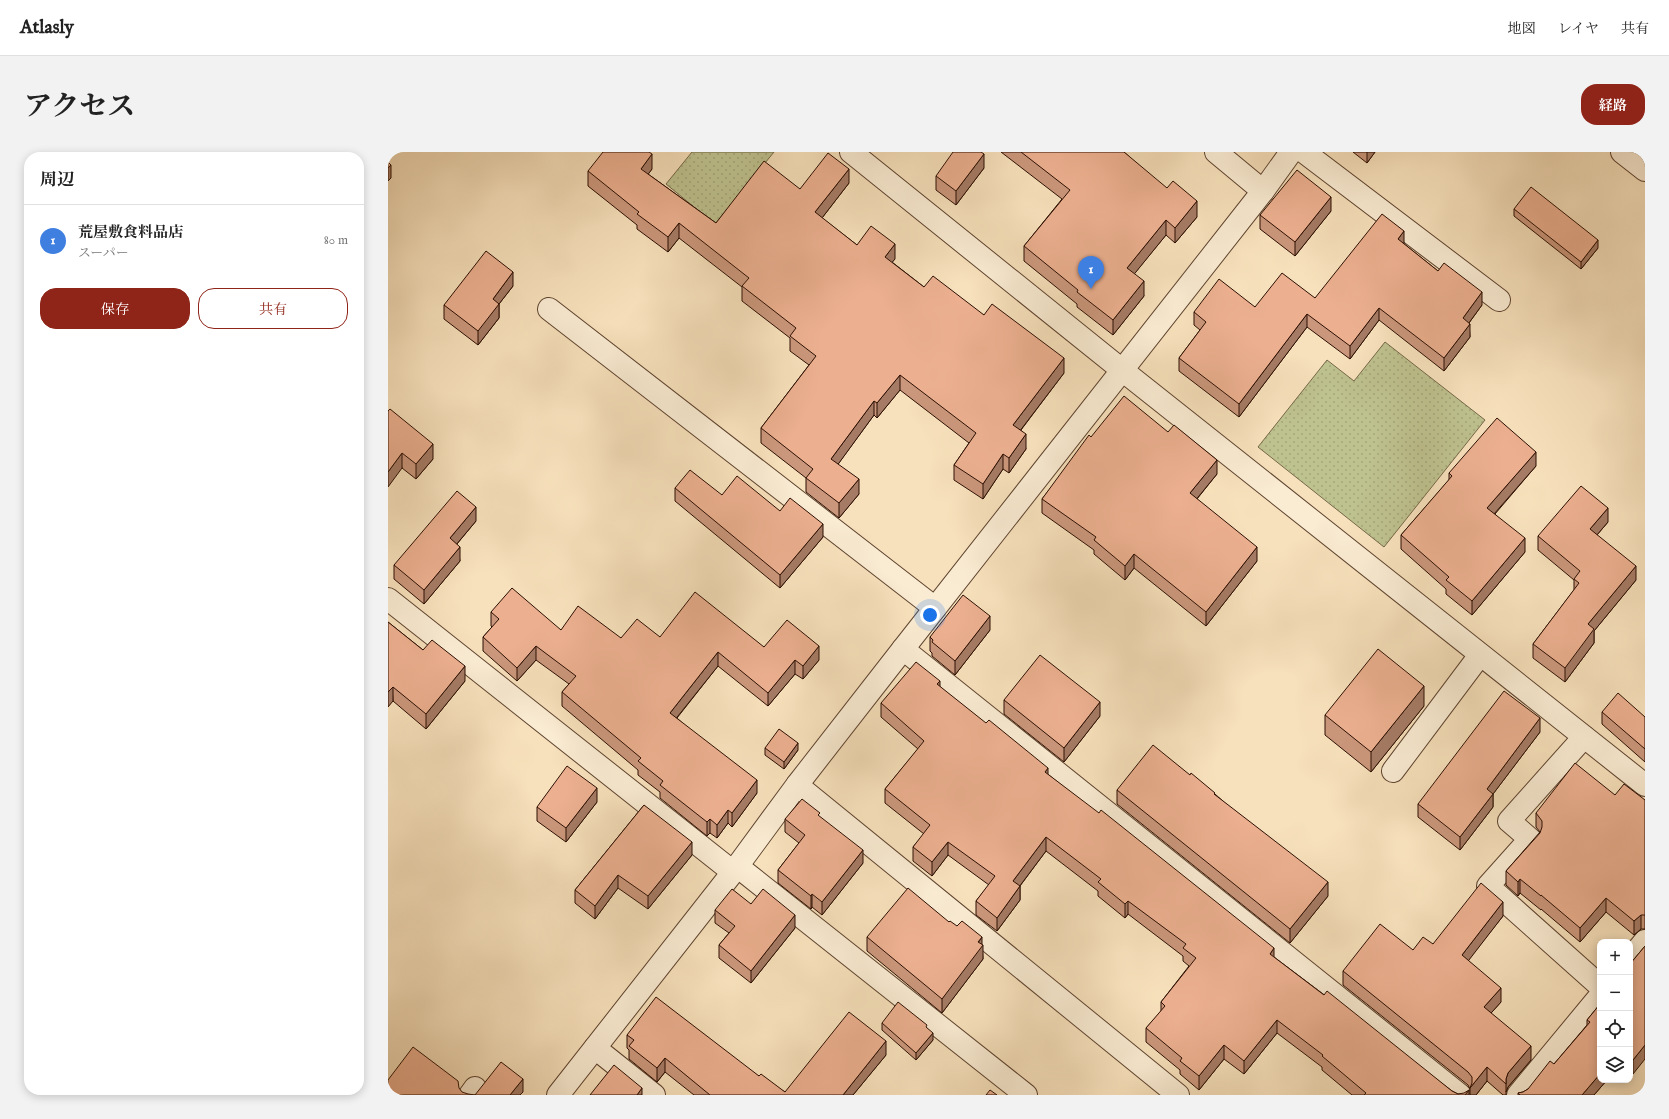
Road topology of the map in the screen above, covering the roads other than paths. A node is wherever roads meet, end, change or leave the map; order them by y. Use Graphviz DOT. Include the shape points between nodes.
graph roads {
  1 [pos="851,152"];
  2 [pos="1216,152"];
  3 [pos="1292,152"];
  4 [pos="1304,152"];
  5 [pos="1622,152"];
  6 [pos="1645,170"];
  7 [pos="1263,191"];
  8 [pos="1499,300"];
  9 [pos="549,309"];
  10 [pos="1122,370"];
  11 [pos="388,599"];
  12 [pos="935,608"];
  13 [pos="902,649"];
  14 [pos="1480,655"];
  15 [pos="1584,737"];
  16 [pos="1393,771"];
  17 [pos="797,785"];
  18 [pos="1645,785"];
  19 [pos="735,869"];
  20 [pos="1645,941"];
  21 [pos="1633,955"];
  22 [pos="1597,983"];
  23 [pos="1597,1000"];
  24 [pos="595,1048"];
  25 [pos="558,1095"];
  26 [pos="654,1095"];
  27 [pos="1026,1095"];
  28 [pos="1178,1095"];
  29 [pos="1460,1095"];
  30 [pos="1518,1095"];
  1 -- 10 [label="street"];
  2 -- 7 [label="street"];
  3 -- 7 [label="street"];
  4 -- 8 [label="street"];
  5 -- 6 [label="street"];
  7 -- 10 [label="street"];
  9 -- 12 [label="street"];
  10 -- 12 [label="street"];
  10 -- 14 [label="street"];
  11 -- 19 [label="street"];
  12 -- 13 [label="street"];
  13 -- 17 [label="street"];
  13 -- 29 [label="street"];
  14 -- 15 [label="street"];
  14 -- 16 [label="street"];
  15 -- 18 [label="street"];
  15 -- 22 [label="street" via="1510,821 1530,839 1488,886"];
  17 -- 19 [label="street"];
  17 -- 28 [label="street"];
  19 -- 24 [label="street"];
  19 -- 27 [label="street"];
  20 -- 21 [label="street"];
  23 -- 30 [label="street"];
  24 -- 25 [label="street"];
  24 -- 26 [label="street"];
}
